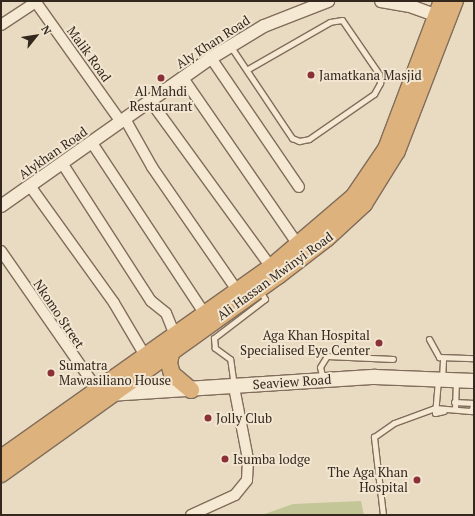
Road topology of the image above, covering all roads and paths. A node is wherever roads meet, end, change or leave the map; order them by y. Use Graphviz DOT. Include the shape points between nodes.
graph roads {
  1 [pos="328,1"];
  2 [pos="381,1"];
  3 [pos="455,1"];
  4 [pos="35,2"];
  5 [pos="443,13"];
  6 [pos="1,25"];
  7 [pos="231,47"];
  8 [pos="212,58"];
  9 [pos="248,69"];
  10 [pos="183,78"];
  11 [pos="151,102"];
  12 [pos="123,121"];
  13 [pos="92,143"];
  14 [pos="62,163"];
  15 [pos="30,186"];
  16 [pos="299,187"];
  17 [pos="1,206"];
  18 [pos="299,246"];
  19 [pos="1,251"];
  20 [pos="271,267"];
  21 [pos="258,289"];
  22 [pos="237,290"];
  23 [pos="204,313"];
  24 [pos="174,333"];
  25 [pos="429,338"];
  26 [pos="172,349"];
  27 [pos="144,354"];
  28 [pos="443,358"];
  29 [pos="474,358"];
  30 [pos="393,359"];
  31 [pos="440,379"];
  32 [pos="323,380"];
  33 [pos="456,380"];
  34 [pos="474,380"];
  35 [pos="234,386"];
  36 [pos="190,390"];
  37 [pos="104,392"];
  38 [pos="454,402"];
  39 [pos="474,403"];
  40 [pos="435,408"];
  41 [pos="455,409"];
  42 [pos="473,411"];
  43 [pos="1,458"];
  44 [pos="1,474"];
  45 [pos="191,515"];
  46 [pos="383,515"];
  1 -- 7 [label="street, Aly Khan Road" via="264,26"];
  2 -- 5 [label="street"];
  3 -- 5 [label="highway, Ali Hassan Mwinyi Road"];
  4 -- 6 [label="street"];
  4 -- 12 [label="street, Malik Road"];
  5 -- 18 [label="highway, Ali Hassan Mwinyi Road" via="386,149 371,175 338,212"];
  5 -- 21 [label="highway, Ali Hassan Mwinyi Road" via="397,150 369,198 326,240"];
  7 -- 8 [label="street, Aly Khan Road"];
  7 -- 9 [label="lane"];
  8 -- 10 [label="street, Aly Khan Road"];
  8 -- 16 [label="street"];
  9 -- 9 [label="lane" via="292,138 299,141 309,139 374,94 380,83 379,74 342,20 330,22"];
  10 -- 11 [label="street, Aly Khan Road"];
  10 -- 18 [label="street"];
  11 -- 12 [label="street, Aly Khan Road"];
  11 -- 20 [label="street"];
  12 -- 13 [label="street, Alykhan Road"];
  12 -- 22 [label="street, Malik Road"];
  13 -- 14 [label="street, Alykhan Road"];
  13 -- 23 [label="street"];
  14 -- 15 [label="street, Alykhan Road"];
  14 -- 24 [label="street" via="151,301 166,313"];
  15 -- 17 [label="street, Alykhan Road"];
  15 -- 27 [label="street" via="114,303"];
  18 -- 20 [label="highway, Ali Hassan Mwinyi Road"];
  19 -- 37 [label="street, Nkomo Street"];
  20 -- 22 [label="highway, Ali Hassan Mwinyi Road"];
  21 -- 26 [label="highway, Ali Hassan Mwinyi Road"];
  21 -- 35 [label="lane" via="265,298 214,338 215,348 232,364"];
  22 -- 23 [label="highway, Ali Hassan Mwinyi Road"];
  23 -- 24 [label="highway, Ali Hassan Mwinyi Road"];
  24 -- 27 [label="highway, Ali Hassan Mwinyi Road"];
  25 -- 28 [label="lane" via="439,357"];
  26 -- 36 [label="highway" via="168,363 172,374"];
  26 -- 37 [label="highway, Ali Hassan Mwinyi Road"];
  27 -- 37 [label="highway, Ali Hassan Mwinyi Road"];
  28 -- 29 [label="lane"];
  28 -- 31 [label="lane"];
  30 -- 32 [label="lane" via="327,356 320,368"];
  31 -- 32 [label="main road, Seaview Road"];
  31 -- 33 [label="main road, Seaview Road"];
  31 -- 40 [label="lane"];
  32 -- 35 [label="main road, Seaview Road"];
  33 -- 34 [label="main road, Seaview Road"];
  33 -- 38 [label="lane"];
  35 -- 36 [label="main road, Seaview Road"];
  35 -- 45 [label="street" via="248,458 246,480 235,495"];
  36 -- 37 [label="main road, Seaview Road"];
  37 -- 43 [label="highway, Ali Hassan Mwinyi Road"];
  37 -- 44 [label="highway, Ali Hassan Mwinyi Road"];
  38 -- 39 [label="lane"];
  38 -- 41 [label="lane"];
  39 -- 42 [label="lane"];
  40 -- 41 [label="lane"];
  40 -- 42 [label="lane" via="435,413"];
  40 -- 46 [label="lane" via="394,423 374,437"];
  41 -- 42 [label="lane"];
}
